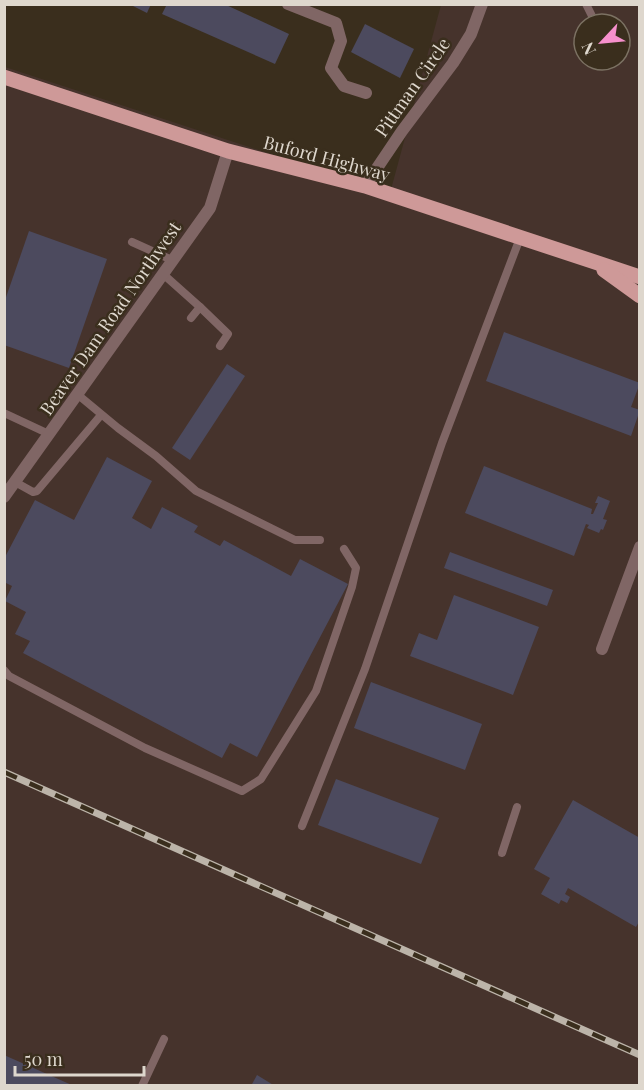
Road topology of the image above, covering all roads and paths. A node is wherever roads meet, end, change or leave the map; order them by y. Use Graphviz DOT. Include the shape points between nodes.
graph roads {
  1 [pos="288,4"];
  2 [pos="482,4"];
  3 [pos="4,76"];
  4 [pos="366,93"];
  5 [pos="228,151"];
  6 [pos="365,186"];
  7 [pos="520,238"];
  8 [pos="132,242"];
  9 [pos="172,260"];
  10 [pos="592,261"];
  11 [pos="162,274"];
  12 [pos="639,277"];
  13 [pos="639,296"];
  14 [pos="200,307"];
  15 [pos="191,318"];
  16 [pos="220,346"];
  17 [pos="77,394"];
  18 [pos="4,413"];
  19 [pos="101,415"];
  20 [pos="49,434"];
  21 [pos="15,482"];
  22 [pos="4,497"];
  23 [pos="320,540"];
  24 [pos="639,547"];
  25 [pos="344,549"];
  26 [pos="602,649"];
  27 [pos="4,670"];
  28 [pos="517,807"];
  29 [pos="302,826"];
  30 [pos="502,853"];
  31 [pos="164,1040"];
  32 [pos="142,1086"];
  1 -- 4 [label="street" via="336,23 341,41 330,68 344,86"];
  2 -- 6 [label="street, Pittman Circle" via="471,34 453,63"];
  3 -- 5 [label="main road, Buford Highway"];
  5 -- 6 [label="main road, Buford Highway"];
  5 -- 9 [label="street, Beaver Dam Road Northwest" via="210,207"];
  6 -- 7 [label="main road, Buford Highway"];
  7 -- 10 [label="main road, Buford Highway"];
  7 -- 29 [label="lane" via="442,443 365,669"];
  8 -- 9 [label="lane"];
  9 -- 11 [label="street, Beaver Dam Road Northwest"];
  10 -- 12 [label="main road, Buford Highway"];
  10 -- 13 [label="main road"];
  11 -- 14 [label="lane"];
  11 -- 17 [label="street, Beaver Dam Road Northwest"];
  14 -- 15 [label="lane"];
  14 -- 16 [label="lane" via="228,334"];
  17 -- 19 [label="lane"];
  17 -- 20 [label="street, Beaver Dam Road Northwest"];
  18 -- 20 [label="lane"];
  19 -- 21 [label="lane" via="37,491"];
  19 -- 23 [label="lane" via="196,490 296,540"];
  20 -- 21 [label="street, Beaver Dam Road Northwest"];
  21 -- 22 [label="street, Beaver Dam Road Northwest"];
  24 -- 26 [label="street"];
  25 -- 27 [label="lane" via="356,568 316,691 261,779 242,791 145,748"];
  28 -- 30 [label="lane"];
  31 -- 32 [label="lane"];
}
